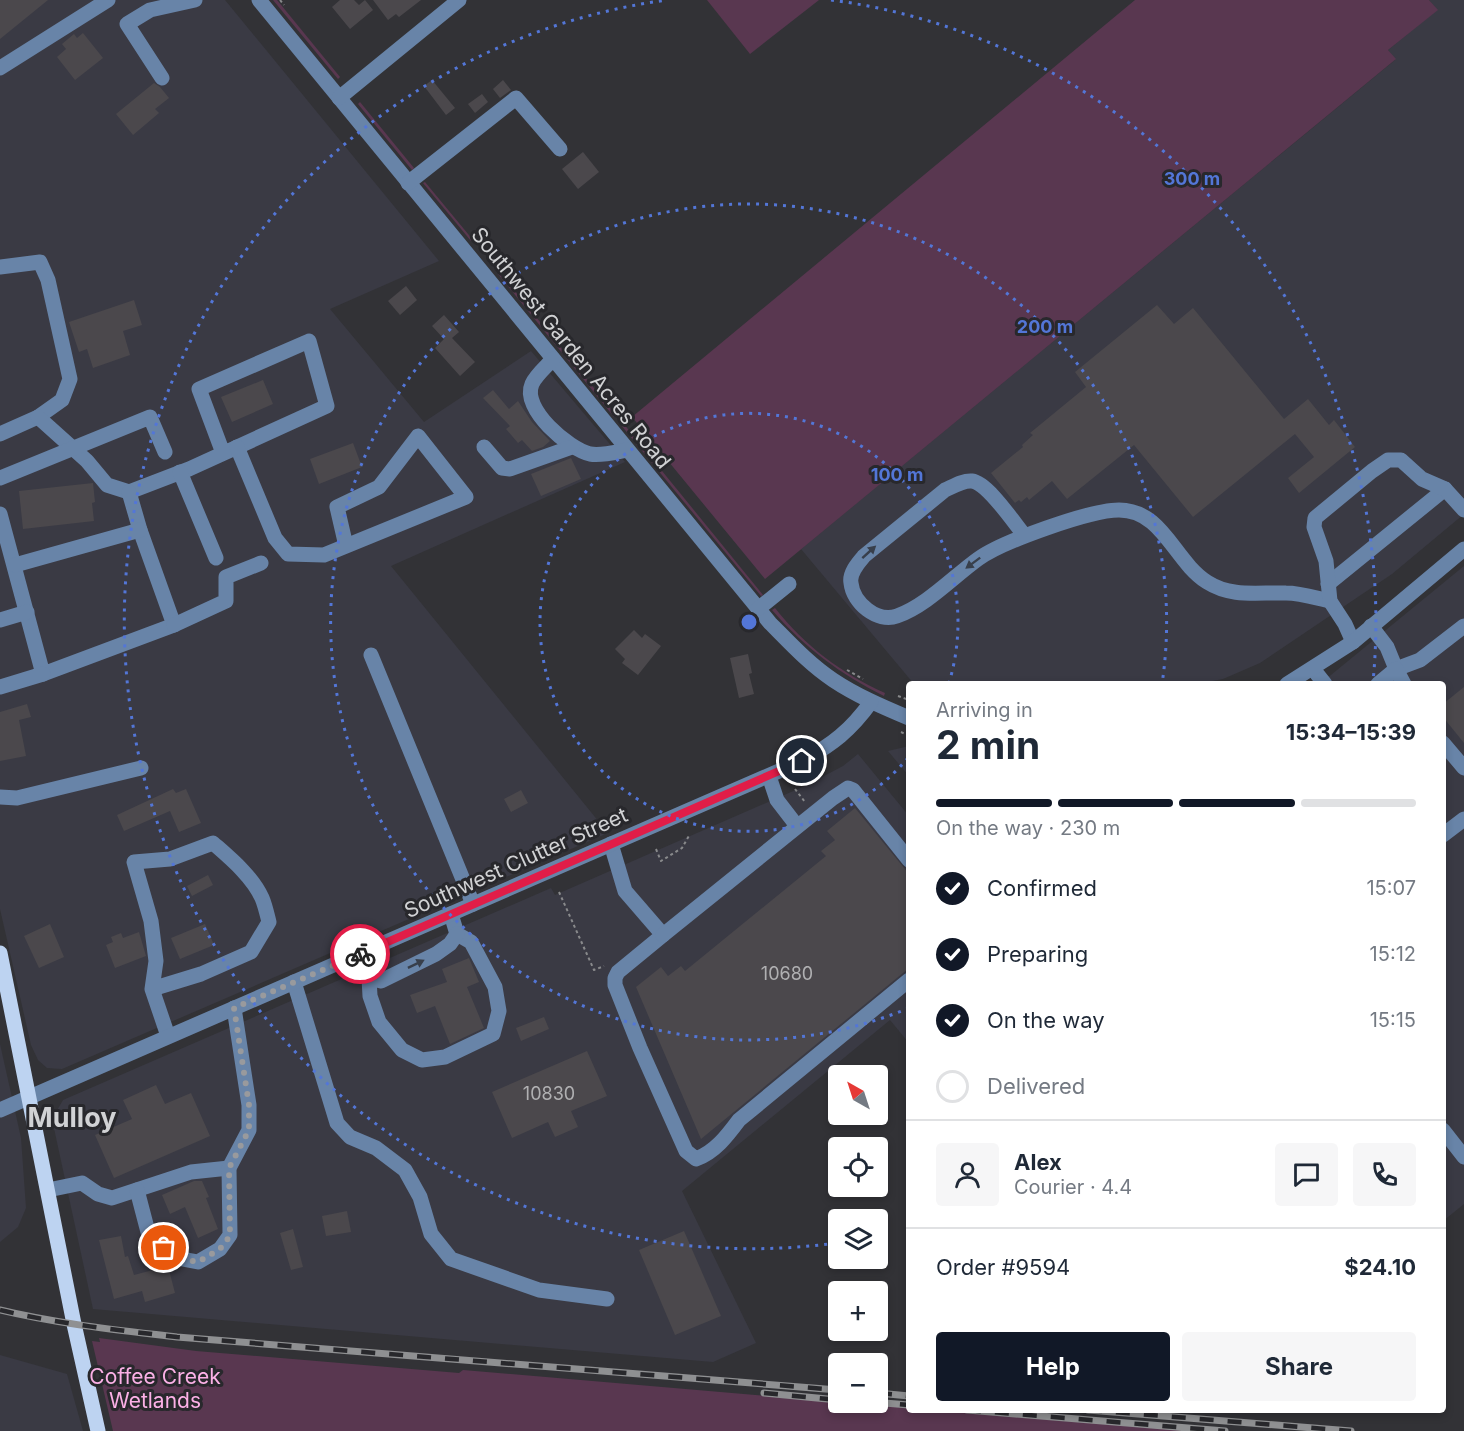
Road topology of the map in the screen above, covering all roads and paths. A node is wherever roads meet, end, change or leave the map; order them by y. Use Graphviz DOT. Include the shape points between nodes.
graph roads {
  1 [pos="108,0"];
  2 [pos="195,0"];
  3 [pos="259,0"];
  4 [pos="279,0"];
  5 [pos="459,0"];
  6 [pos="287,9"];
  7 [pos="0,68"];
  8 [pos="162,78"];
  9 [pos="339,98"];
  10 [pos="560,148"];
  11 [pos="408,183"];
  12 [pos="0,267"];
  13 [pos="553,359"];
  14 [pos="38,417"];
  15 [pos="0,434"];
  16 [pos="237,447"];
  17 [pos="484,447"];
  18 [pos="572,447"];
  19 [pos="72,448"];
  20 [pos="627,450"];
  21 [pos="165,452"];
  22 [pos="223,453"];
  23 [pos="180,472"];
  24 [pos="0,478"];
  25 [pos="1445,489"];
  26 [pos="129,492"];
  27 [pos="1464,510"];
  28 [pos="0,514"];
  29 [pos="140,530"];
  30 [pos="3,536"];
  31 [pos="1025,536"];
  32 [pos="346,546"];
  33 [pos="1464,549"];
  34 [pos="216,558"];
  35 [pos="261,563"];
  36 [pos="15,565"];
  37 [pos="789,584"];
  38 [pos="1328,584"];
  39 [pos="1330,601"];
  40 [pos="758,609"];
  41 [pos="27,612"];
  42 [pos="0,620"];
  43 [pos="174,625"];
  44 [pos="1371,626"];
  45 [pos="1464,626"];
  46 [pos="1353,642"];
  47 [pos="371,655"];
  48 [pos="845,669"];
  49 [pos="1313,669"];
  50 [pos="1396,669"];
  51 [pos="43,674"];
  52 [pos="1292,681"];
  53 [pos="1323,681"];
  54 [pos="1382,681"];
  55 [pos="1402,681"];
  56 [pos="871,684"];
  57 [pos="0,687"];
  58 [pos="889,693"];
  59 [pos="906,699"];
  60 [pos="871,702"];
  61 [pos="906,717"];
  62 [pos="1446,746"];
  63 [pos="141,768"];
  64 [pos="1464,768"];
  65 [pos="769,776"];
  66 [pos="0,797"];
  67 [pos="797,826"];
  68 [pos="690,834"];
  69 [pos="611,844"];
  70 [pos="656,849"];
  71 [pos="906,856"];
  72 [pos="559,892"];
  73 [pos="473,904"];
  74 [pos="451,914"];
  75 [pos="457,934"];
  76 [pos="663,935"];
  77 [pos="0,953"];
  78 [pos="356,955"];
  79 [pos="622,969"];
  80 [pos="369,978"];
  81 [pos="294,982"];
  82 [pos="906,982"];
  83 [pos="152,989"];
  84 [pos="234,1008"];
  85 [pos="168,1036"];
  86 [pos="30,1097"];
  87 [pos="0,1110"];
  88 [pos="1446,1137"];
  89 [pos="1464,1156"];
  90 [pos="229,1168"];
  91 [pos="48,1190"];
  92 [pos="137,1190"];
  93 [pos="607,1299"];
  94 [pos="98,1431"];
  1 -- 7 [label="street"];
  2 -- 8 [label="street" via="150,10 126,24"];
  3 -- 9 [label="street, Southwest Garden Acres Road"];
  4 -- 6 [label="path"];
  5 -- 9 [label="street"];
  9 -- 11 [label="street, Southwest Garden Acres Road"];
  10 -- 11 [label="street" via="516,98"];
  11 -- 13 [label="street, Southwest Garden Acres Road"];
  12 -- 14 [label="street" via="40,262 48,280 70,379 62,400"];
  13 -- 18 [label="street" via="531,385 531,402 546,423"];
  13 -- 20 [label="street, Southwest Garden Acres Road"];
  14 -- 15 [label="street"];
  14 -- 19 [label="street"];
  16 -- 22 [label="street"];
  16 -- 22 [label="street" via="327,406 309,341 200,389"];
  16 -- 32 [label="street" via="275,538 288,554 324,555"];
  17 -- 18 [label="street" via="502,468 510,469"];
  18 -- 20 [label="street" via="591,454"];
  19 -- 21 [label="street" via="150,417"];
  19 -- 24 [label="street"];
  19 -- 26 [label="street" via="107,485"];
  20 -- 40 [label="street, Southwest Garden Acres Road"];
  22 -- 23 [label="street"];
  23 -- 26 [label="street"];
  23 -- 34 [label="street"];
  25 -- 27 [label="street"];
  25 -- 38 [label="street"];
  25 -- 38 [label="street" via="1422,479 1401,460 1388,460 1372,471 1315,518"];
  26 -- 29 [label="street"];
  28 -- 30 [label="street"];
  29 -- 36 [label="street"];
  29 -- 43 [label="street"];
  30 -- 36 [label="street"];
  31 -- 31 [label="street, one-way" via="980,557 912,609 894,617 879,617 867,610 850,582 854,568 864,556 945,490 960,483 972,481 984,487"];
  31 -- 39 [label="street" via="1118,510 1139,513 1159,528 1205,581 1224,591 1288,592"];
  32 -- 32 [label="street" via="466,497 418,436 379,487 337,507"];
  33 -- 44 [label="street"];
  35 -- 43 [label="street" via="226,577 226,601"];
  36 -- 41 [label="street"];
  37 -- 40 [label="street"];
  38 -- 39 [label="street"];
  39 -- 46 [label="street"];
  40 -- 60 [label="street, Southwest Garden Acres Road" via="801,655 831,679"];
  41 -- 42 [label="street"];
  41 -- 51 [label="street"];
  43 -- 51 [label="street"];
  44 -- 46 [label="street"];
  44 -- 50 [label="street" via="1387,647"];
  45 -- 50 [label="street" via="1420,660"];
  46 -- 49 [label="street"];
  47 -- 73 [label="street"];
  48 -- 56 [label="path"];
  49 -- 52 [label="street"];
  49 -- 53 [label="street"];
  50 -- 54 [label="street"];
  50 -- 55 [label="street"];
  51 -- 57 [label="street"];
  58 -- 59 [label="path"];
  60 -- 61 [label="street, Southwest Garden Acres Road"];
  60 -- 65 [label="street, Southwest Clutter Street" via="837,739"];
  62 -- 64 [label="street"];
  63 -- 66 [label="street" via="17,798"];
  65 -- 67 [label="street" via="777,800"];
  65 -- 69 [label="street, Southwest Clutter Street"];
  67 -- 71 [label="street" via="848,788"];
  67 -- 76 [label="street"];
  68 -- 70 [label="path" via="682,849 662,861"];
  69 -- 73 [label="street, Southwest Clutter Street"];
  69 -- 76 [label="street" via="625,891"];
  72 -- 79 [label="path" via="594,970 614,960"];
  73 -- 74 [label="street, Southwest Clutter Street"];
  74 -- 75 [label="street"];
  74 -- 78 [label="street, Southwest Clutter Street"];
  80 -- 75 [label="street, one-way" via="381,981 435,954"];
  75 -- 80 [label="street" via="471,942 495,987 499,1011 493,1034 445,1057 422,1060 402,1050 379,1022 370,996"];
  76 -- 79 [label="street"];
  77 -- 86 [label="main road"];
  78 -- 80 [label="street"];
  78 -- 81 [label="street, Southwest Clutter Street"];
  79 -- 82 [label="street" via="615,985 686,1151 696,1159 722,1143 739,1120"];
  81 -- 84 [label="street, Southwest Clutter Street"];
  81 -- 93 [label="street" via="337,1123 350,1137 376,1148 405,1170 420,1197 431,1234 452,1259 540,1290"];
  83 -- 83 [label="street" via="156,961 151,921 134,862 170,859 213,843 248,878 262,898 269,922 251,952 201,975"];
  83 -- 85 [label="street"];
  84 -- 85 [label="street, Southwest Clutter Street"];
  84 -- 90 [label="street" via="249,1105 249,1130"];
  85 -- 86 [label="street, Southwest Clutter Street"];
  86 -- 87 [label="street, Southwest Clutter Street"];
  86 -- 91 [label="main road"];
  88 -- 89 [label="street"];
  90 -- 92 [label="street" via="191,1172"];
  90 -- 92 [label="street" via="230,1236 220,1249 198,1262 177,1258 155,1241 148,1232"];
  91 -- 92 [label="street" via="82,1183 112,1198"];
  91 -- 94 [label="main road"];
}
